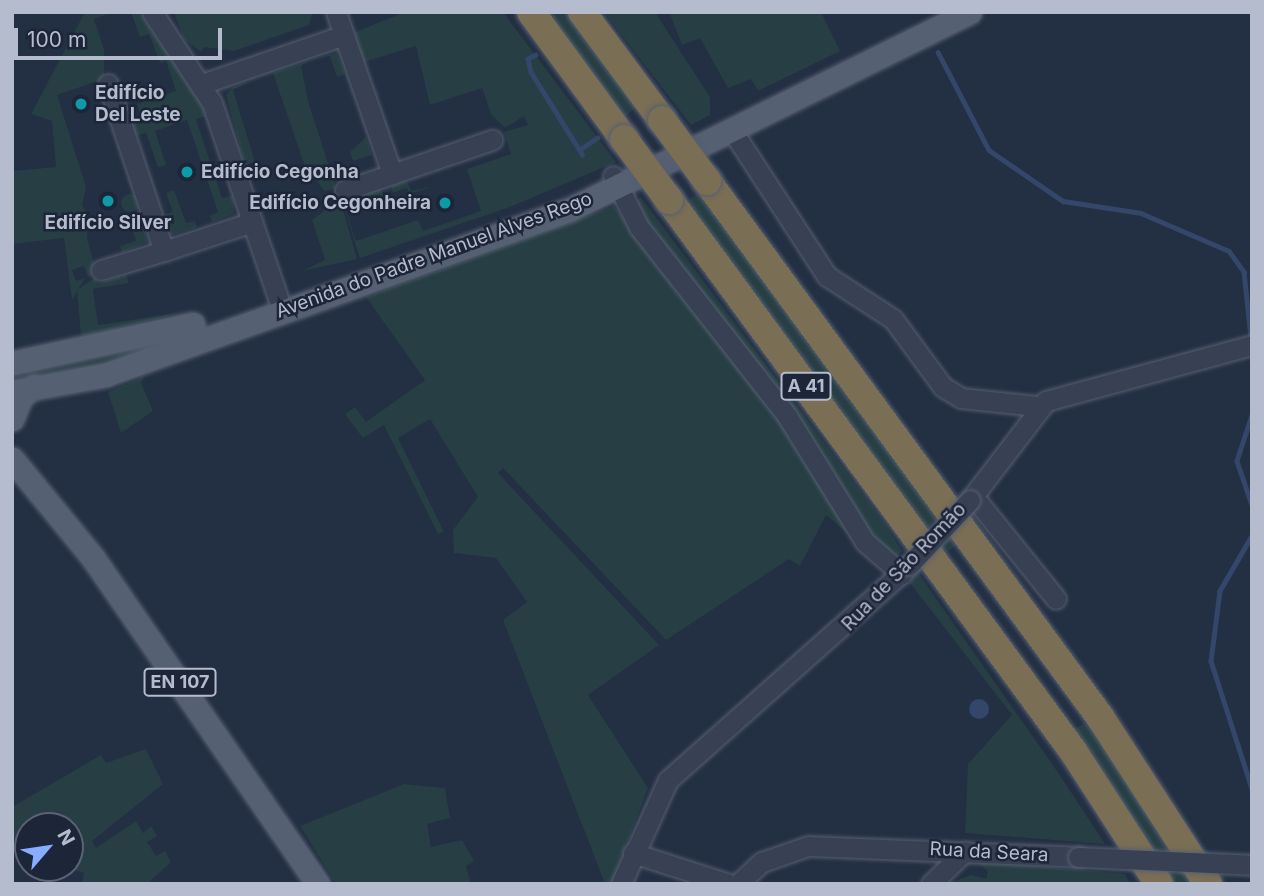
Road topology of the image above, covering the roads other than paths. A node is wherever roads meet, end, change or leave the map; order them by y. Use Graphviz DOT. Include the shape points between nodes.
graph roads {
  1 [pos="152,12"];
  2 [pos="336,12"];
  3 [pos="531,12"];
  4 [pos="582,12"];
  5 [pos="940,12"];
  6 [pos="970,12"];
  7 [pos="344,35"];
  8 [pos="108,84"];
  9 [pos="202,84"];
  10 [pos="720,134"];
  11 [pos="492,141"];
  12 [pos="392,174"];
  13 [pos="616,182"];
  14 [pos="345,190"];
  15 [pos="252,222"];
  16 [pos="164,251"];
  17 [pos="101,270"];
  18 [pos="280,303"];
  19 [pos="1252,345"];
  20 [pos="15,364"];
  21 [pos="23,389"];
  22 [pos="1037,407"];
  23 [pos="12,419"];
  24 [pos="12,458"];
  25 [pos="971,498"];
  26 [pos="906,570"];
  27 [pos="1056,599"];
  28 [pos="965,851"];
  29 [pos="633,853"];
  30 [pos="1252,865"];
  31 [pos="1208,881"];
  32 [pos="1158,882"];
  33 [pos="318,884"];
  34 [pos="621,884"];
  35 [pos="730,884"];
  36 [pos="738,884"];
  37 [pos="931,884"];
  1 -- 9 [label="street"];
  2 -- 7 [label="street"];
  3 -- 32 [label="highway, A 41, bridge" via="1073,751"];
  4 -- 31 [label="highway, A 41, bridge" via="1108,727"];
  5 -- 10 [label="main road, Avenida do Padre Manuel Alves Rego"];
  6 -- 10 [label="main road, Avenida do Padre Manuel Alves Rego"];
  7 -- 9 [label="street"];
  7 -- 12 [label="street"];
  8 -- 16 [label="street"];
  9 -- 15 [label="street"];
  10 -- 13 [label="main road, Avenida do Padre Manuel Alves Rego"];
  10 -- 22 [label="street" via="827,276 893,319 943,387 961,398"];
  11 -- 12 [label="street"];
  12 -- 14 [label="street"];
  13 -- 18 [label="main road, Avenida do Padre Manuel Alves Rego"];
  13 -- 26 [label="street" via="666,265 787,416 865,542"];
  15 -- 16 [label="street"];
  15 -- 18 [label="street"];
  16 -- 17 [label="street"];
  18 -- 20 [label="main road, Avenida do Padre Manuel Alves Rego" via="149,337"];
  18 -- 21 [label="main road, Avenida do Padre Manuel Alves Rego" via="105,375"];
  19 -- 22 [label="street" via="1135,373"];
  21 -- 23 [label="main road, Avenida do Padre Manuel Alves Rego"];
  22 -- 25 [label="street, Rua de São Romão"];
  24 -- 33 [label="main road, EN 107" via="101,569"];
  25 -- 26 [label="street, Rua de São Romão, bridge"];
  25 -- 27 [label="street"];
  26 -- 29 [label="street, Rua de São Romão" via="668,780"];
  28 -- 30 [label="street, Rua da Seara, bridge"];
  28 -- 36 [label="street, Rua da Seara" via="808,846 762,862"];
  28 -- 37 [label="street"];
  29 -- 34 [label="street, Rua de São Romão"];
  29 -- 35 [label="street"];
}
